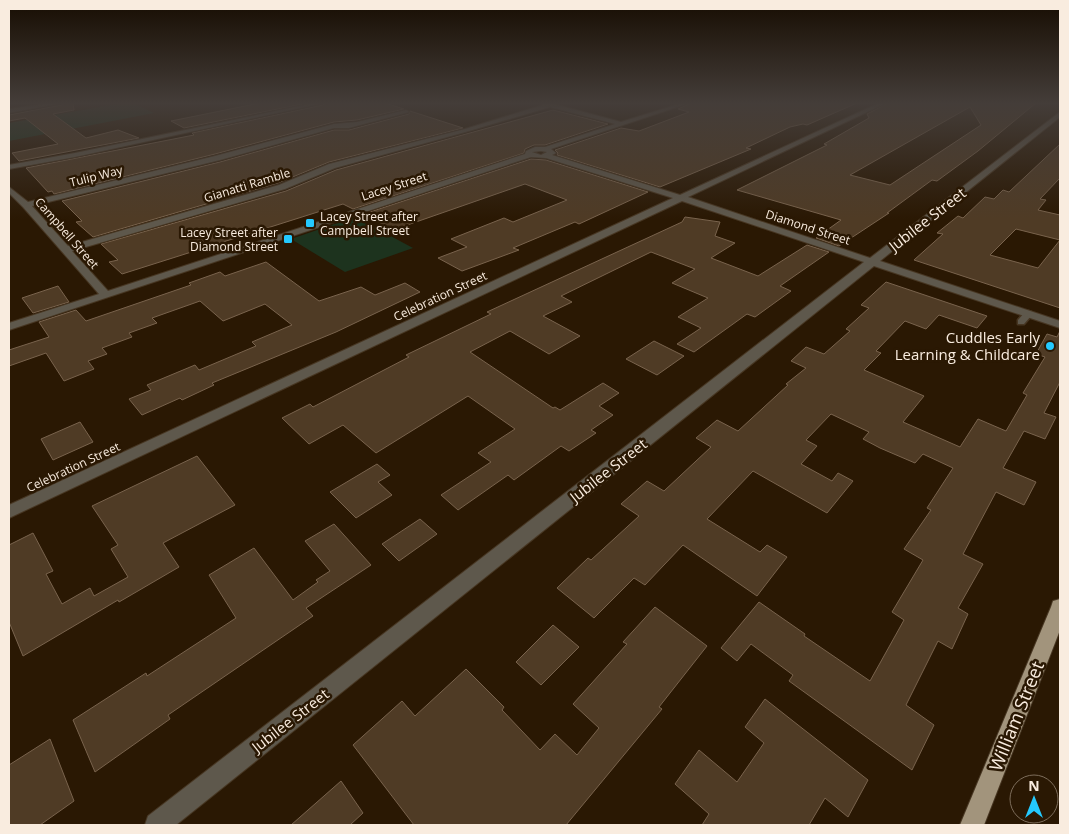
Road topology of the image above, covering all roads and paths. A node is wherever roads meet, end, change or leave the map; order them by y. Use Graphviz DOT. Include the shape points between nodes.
graph roads {
  1 [pos="137,142"];
  2 [pos="277,142"];
  3 [pos="422,142"];
  4 [pos="575,142"];
  5 [pos="801,142"];
  6 [pos="1025,142"];
  7 [pos="546,153"];
  8 [pos="9,169"];
  9 [pos="9,189"];
  10 [pos="682,198"];
  11 [pos="26,205"];
  12 [pos="65,250"];
  13 [pos="872,262"];
  14 [pos="106,295"];
  15 [pos="1028,314"];
  16 [pos="1021,322"];
  17 [pos="1060,325"];
  18 [pos="9,327"];
  19 [pos="9,512"];
  20 [pos="1060,607"];
  21 [pos="157,825"];
  22 [pos="972,825"];
  1 -- 8 [label="street"];
  2 -- 11 [label="street, Tulip Way"];
  3 -- 12 [label="street, Gianatti Ramble" via="332,166 282,187"];
  4 -- 7 [label="street"];
  5 -- 10 [label="street, Celebration Street"];
  6 -- 13 [label="street, Jubilee Street"];
  7 -- 10 [label="street, Diamond Street"];
  7 -- 14 [label="street, Lacey Street" via="506,162"];
  9 -- 11 [label="street, Campbell Street"];
  10 -- 13 [label="street, Diamond Street"];
  10 -- 19 [label="street, Celebration Street"];
  11 -- 12 [label="street, Campbell Street"];
  12 -- 14 [label="street, Campbell Street"];
  13 -- 15 [label="street, Diamond Street"];
  13 -- 21 [label="street, Jubilee Street"];
  14 -- 18 [label="street, Lacey Street"];
  15 -- 16 [label="lane"];
  15 -- 17 [label="street, Diamond Street"];
  20 -- 22 [label="main road, William Street"];
}
